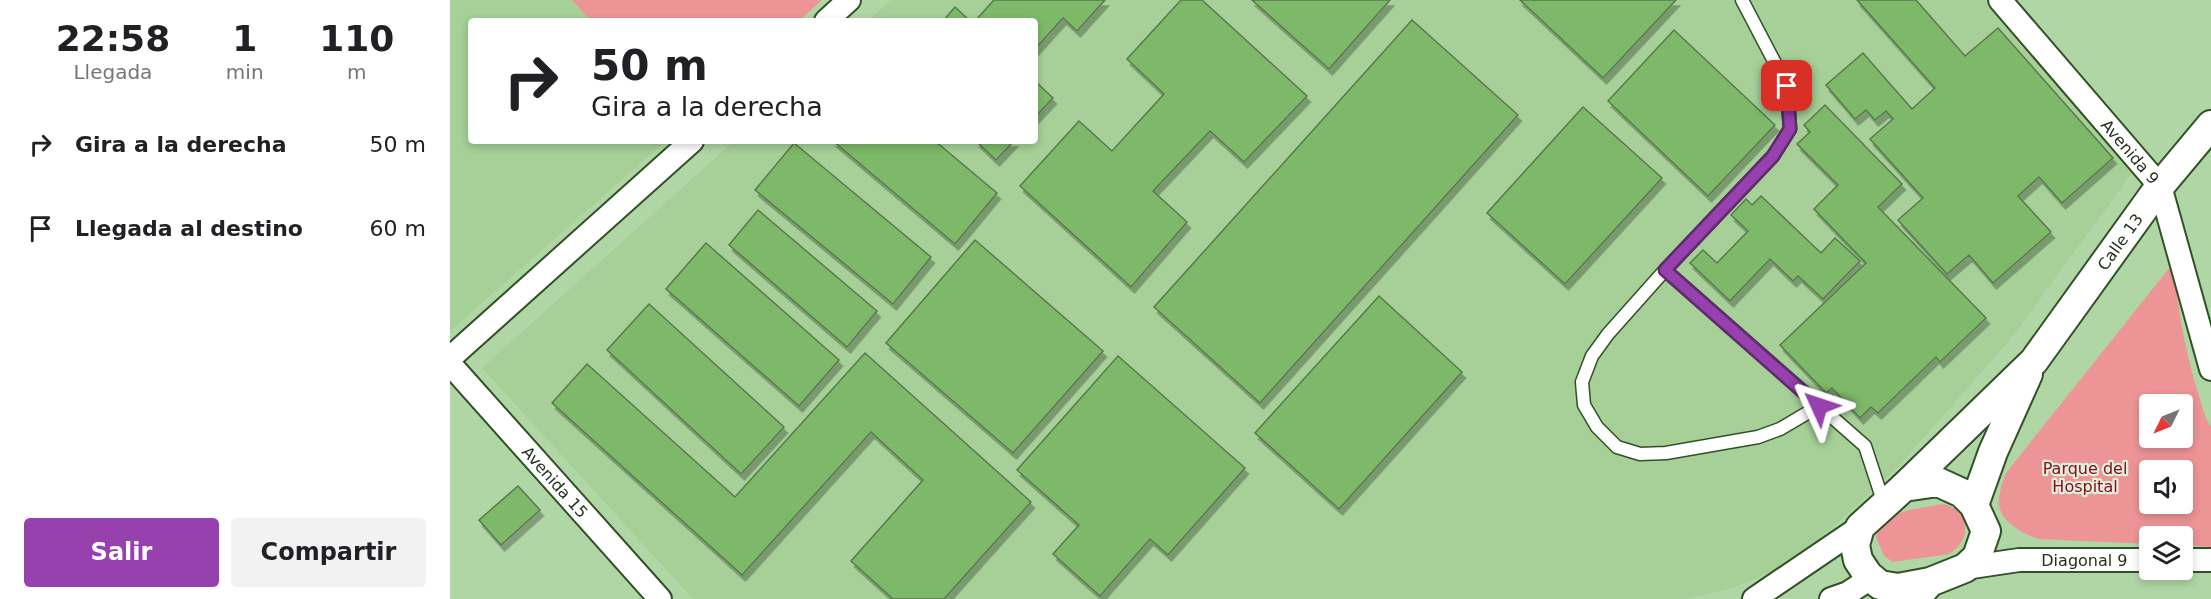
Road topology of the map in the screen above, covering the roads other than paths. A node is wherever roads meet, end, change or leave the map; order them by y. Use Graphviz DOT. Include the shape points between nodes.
graph roads {
  1 [pos="849,0"];
  2 [pos="1742,0"];
  3 [pos="2008,3"];
  4 [pos="828,18"];
  5 [pos="2211,125"];
  6 [pos="689,144"];
  7 [pos="2160,186"];
  8 [pos="1665,270"];
  9 [pos="450,358"];
  10 [pos="2034,361"];
  11 [pos="450,364"];
  12 [pos="2211,369"];
  13 [pos="1819,406"];
  14 [pos="1894,496"];
  15 [pos="1974,505"];
  16 [pos="1860,527"];
  17 [pos="1986,531"];
  18 [pos="2019,560"];
  19 [pos="2139,560"];
  20 [pos="2193,560"];
  21 [pos="2211,560"];
  22 [pos="1965,568"];
  23 [pos="1874,587"];
  24 [pos="1923,591"];
  25 [pos="660,599"];
  26 [pos="1754,599"];
  27 [pos="1832,599"];
  1 -- 4 [label="street"];
  2 -- 8 [label="lane" via="1787,86 1790,129 1773,156"];
  3 -- 7 [label="street, Avenida 9"];
  5 -- 7 [label="street, Calle 13"];
  6 -- 9 [label="street"];
  7 -- 10 [label="street, Calle 13"];
  7 -- 12 [label="street, Avenida 9"];
  8 -- 13 [label="lane"];
  8 -- 13 [label="lane" via="1608,334 1582,382 1584,405 1597,427 1617,447 1641,454 1666,453 1758,437"];
  10 -- 14 [label="street, Calle 13"];
  10 -- 15 [label="street, Calle 13"];
  11 -- 25 [label="street, Avenida 15"];
  13 -- 14 [label="lane" via="1865,446"];
  14 -- 15 [label="street" via="1938,482 1962,493"];
  14 -- 16 [label="street"];
  15 -- 17 [label="street"];
  16 -- 23 [label="street" via="1855,545 1858,560"];
  16 -- 26 [label="street"];
  17 -- 18 [label="street, Diagonal 9"];
  17 -- 22 [label="street" via="1977,557"];
  18 -- 19 [label="street, Diagonal 9"];
  18 -- 22 [label="street, Diagonal 9"];
  20 -- 21 [label="street"];
  22 -- 24 [label="street"];
  23 -- 24 [label="street"];
  23 -- 27 [label="street"];
}
